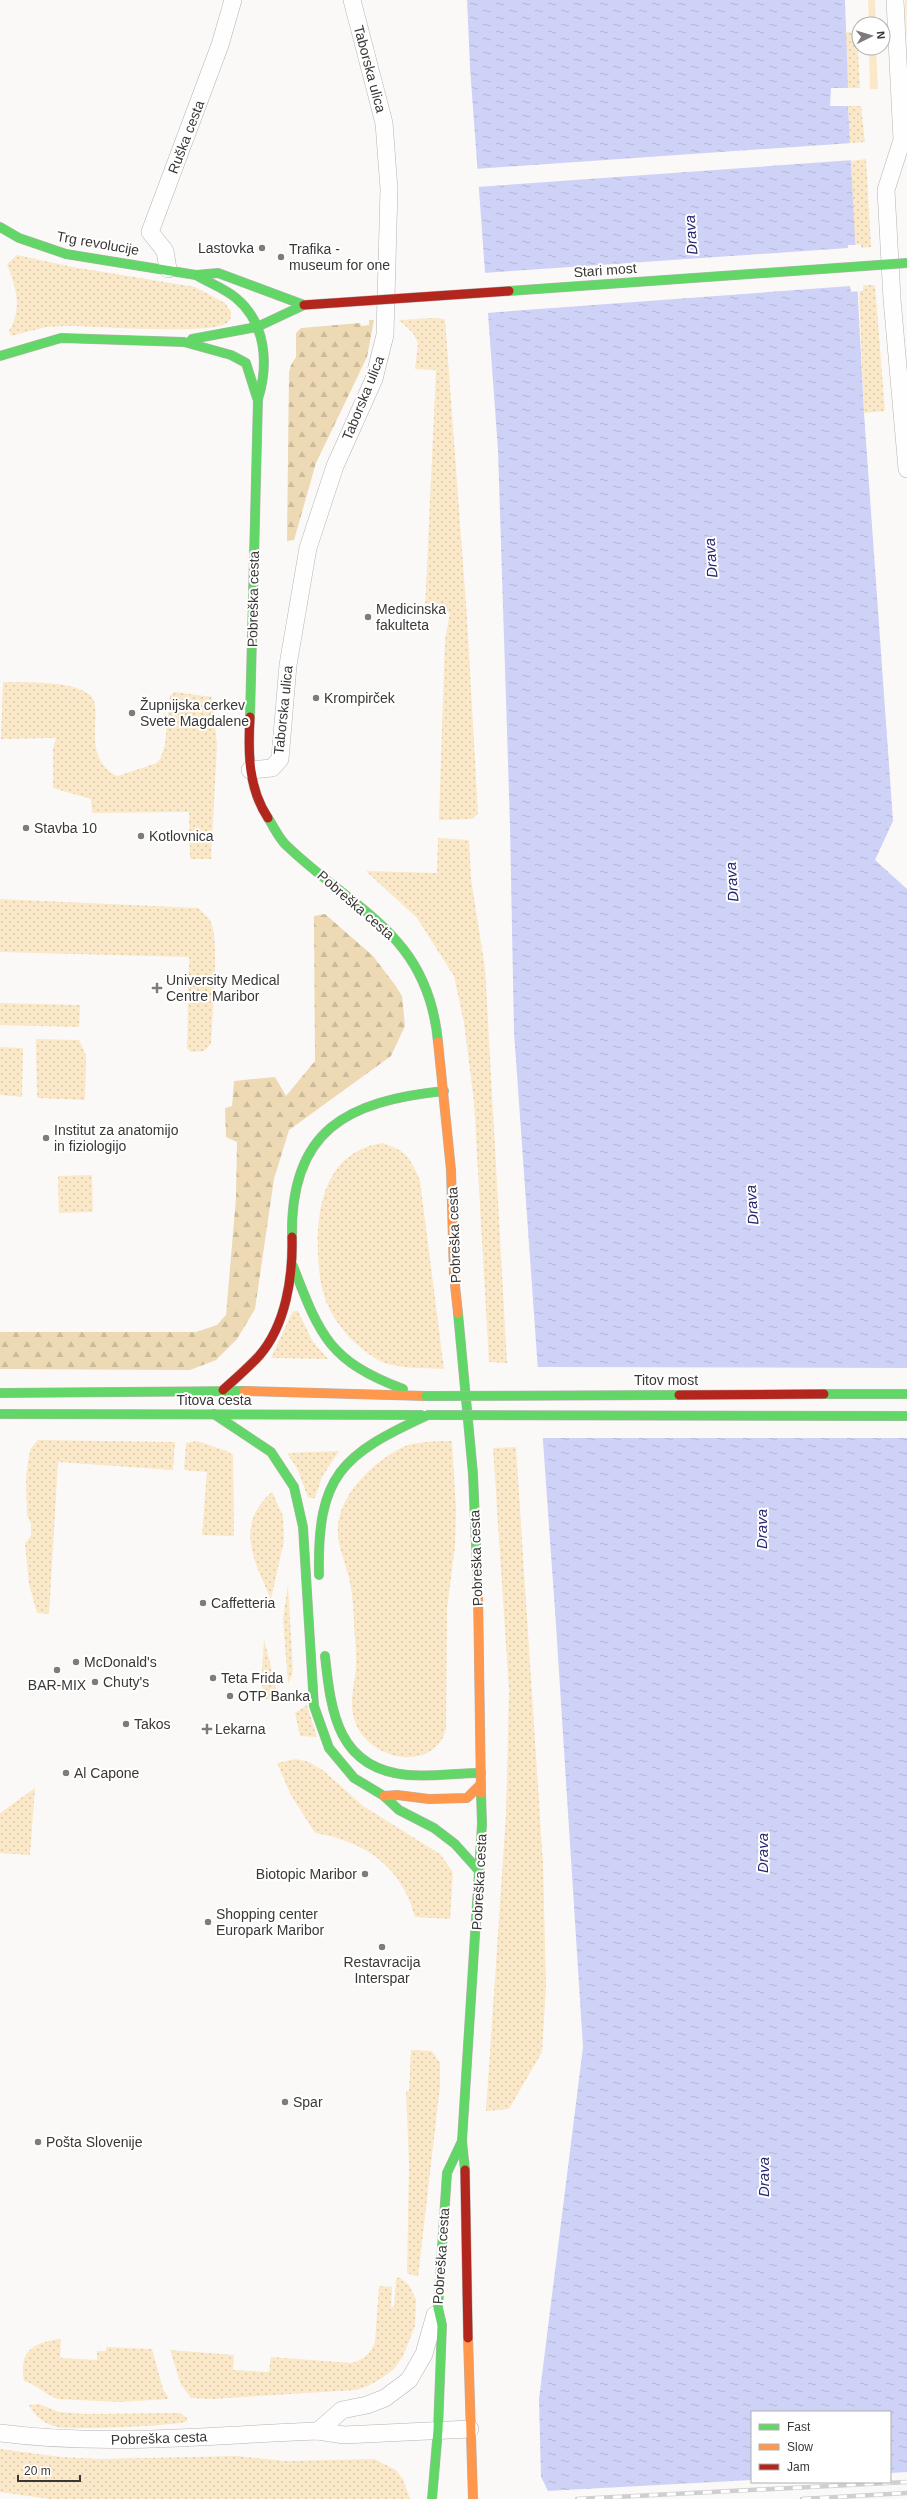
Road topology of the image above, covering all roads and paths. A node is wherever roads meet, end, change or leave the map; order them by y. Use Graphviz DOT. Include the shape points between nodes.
graph roads {
  1 [pos="233,0"];
  2 [pos="352,0"];
  3 [pos="895,0"];
  4 [pos="0,227"];
  5 [pos="907,263"];
  6 [pos="168,269"];
  7 [pos="196,275"];
  8 [pos="304,305"];
  9 [pos="257,327"];
  10 [pos="184,342"];
  11 [pos="0,356"];
  12 [pos="258,399"];
  13 [pos="907,469"];
  14 [pos="250,770"];
  15 [pos="444,1091"];
  16 [pos="293,1266"];
  17 [pos="223,1390"];
  18 [pos="0,1393"];
  19 [pos="907,1394"];
  20 [pos="426,1396"];
  21 [pos="0,1414"];
  22 [pos="214,1414"];
  23 [pos="428,1415"];
  24 [pos="907,1416"];
  25 [pos="320,1582"];
  26 [pos="324,1644"];
  27 [pos="481,1773"];
  28 [pos="481,1784"];
  29 [pos="384,1796"];
  30 [pos="480,1872"];
  31 [pos="462,2141"];
  32 [pos="438,2308"];
  33 [pos="470,2429"];
  34 [pos="438,2430"];
  35 [pos="318,2431"];
  36 [pos="0,2434"];
  37 [pos="432,2499"];
  38 [pos="473,2499"];
  1 -- 6 [label="street, Ruška cesta" via="220,46 150,232 165,251"];
  2 -- 14 [label="street, Taborska ulica" via="384,123 389,188 385,335 374,379 335,466 308,548 288,665 280,759 272,768"];
  3 -- 13 [label="street" via="902,140 886,190 892,299"];
  4 -- 6 [label="street, Trg revolucije" via="22,241 48,249"];
  5 -- 8 [label="street, Stari most, bridge"];
  6 -- 7 [label="street, Trg revolucije"];
  7 -- 8 [label="street" via="218,273"];
  7 -- 9 [label="street" via="226,291 240,302"];
  8 -- 9 [label="street"];
  9 -- 10 [label="street" via="197,337"];
  9 -- 12 [label="street" via="262,338 265,369"];
  10 -- 11 [label="street" via="61,338"];
  10 -- 12 [label="street" via="196,348 228,352 246,363"];
  12 -- 14 [label="street, Pobreška cesta" via="252,685 248,724"];
  14 -- 15 [label="street, Pobreška cesta" via="260,806 286,845 379,921 397,939 422,977 436,1018"];
  15 -- 16 [label="street" via="415,1094 372,1104 341,1119 317,1140 300,1174 292,1212"];
  15 -- 27 [label="street, Pobreška cesta" via="452,1170 454,1276 473,1474"];
  16 -- 17 [label="street" via="277,1329 259,1356"];
  16 -- 20 [label="street" via="313,1318 323,1336 341,1357 358,1371 377,1380"];
  17 -- 18 [label="street, Titova cesta"];
  17 -- 20 [label="street, Titova cesta"];
  19 -- 20 [label="street, Titov most, bridge"];
  21 -- 22 [label="street, Titova cesta"];
  22 -- 23 [label="street, Titova cesta"];
  22 -- 29 [label="street" via="271,1452 294,1486 303,1527 314,1706 320,1728 329,1748 354,1778"];
  23 -- 24 [label="street, bridge"];
  23 -- 25 [label="street" via="393,1431 356,1453 331,1483 320,1521"];
  26 -- 27 [label="street" via="327,1682 334,1719 348,1748 372,1768 402,1774"];
  27 -- 28 [label="street, Pobreška cesta"];
  28 -- 29 [label="street" via="467,1798 429,1800 397,1795"];
  28 -- 30 [label="street, Pobreška cesta"];
  29 -- 30 [label="street" via="399,1810 434,1828 455,1844"];
  30 -- 31 [label="street, Pobreška cesta"];
  31 -- 32 [label="street, Pobreška cesta" via="447,2173"];
  31 -- 33 [label="street, Pobreška cesta" via="466,2178"];
  32 -- 34 [label="street" via="442,2325"];
  32 -- 35 [label="street, Pobreška cesta" via="424,2354 409,2380 385,2398 342,2410"];
  33 -- 34 [label="street, Pobreška cesta"];
  33 -- 38 [label="street, Pobreška cesta"];
  34 -- 35 [label="street, Pobreška cesta" via="344,2435"];
  34 -- 37 [label="street"];
  35 -- 36 [label="street, Pobreška cesta" via="136,2440 40,2439"];
}
